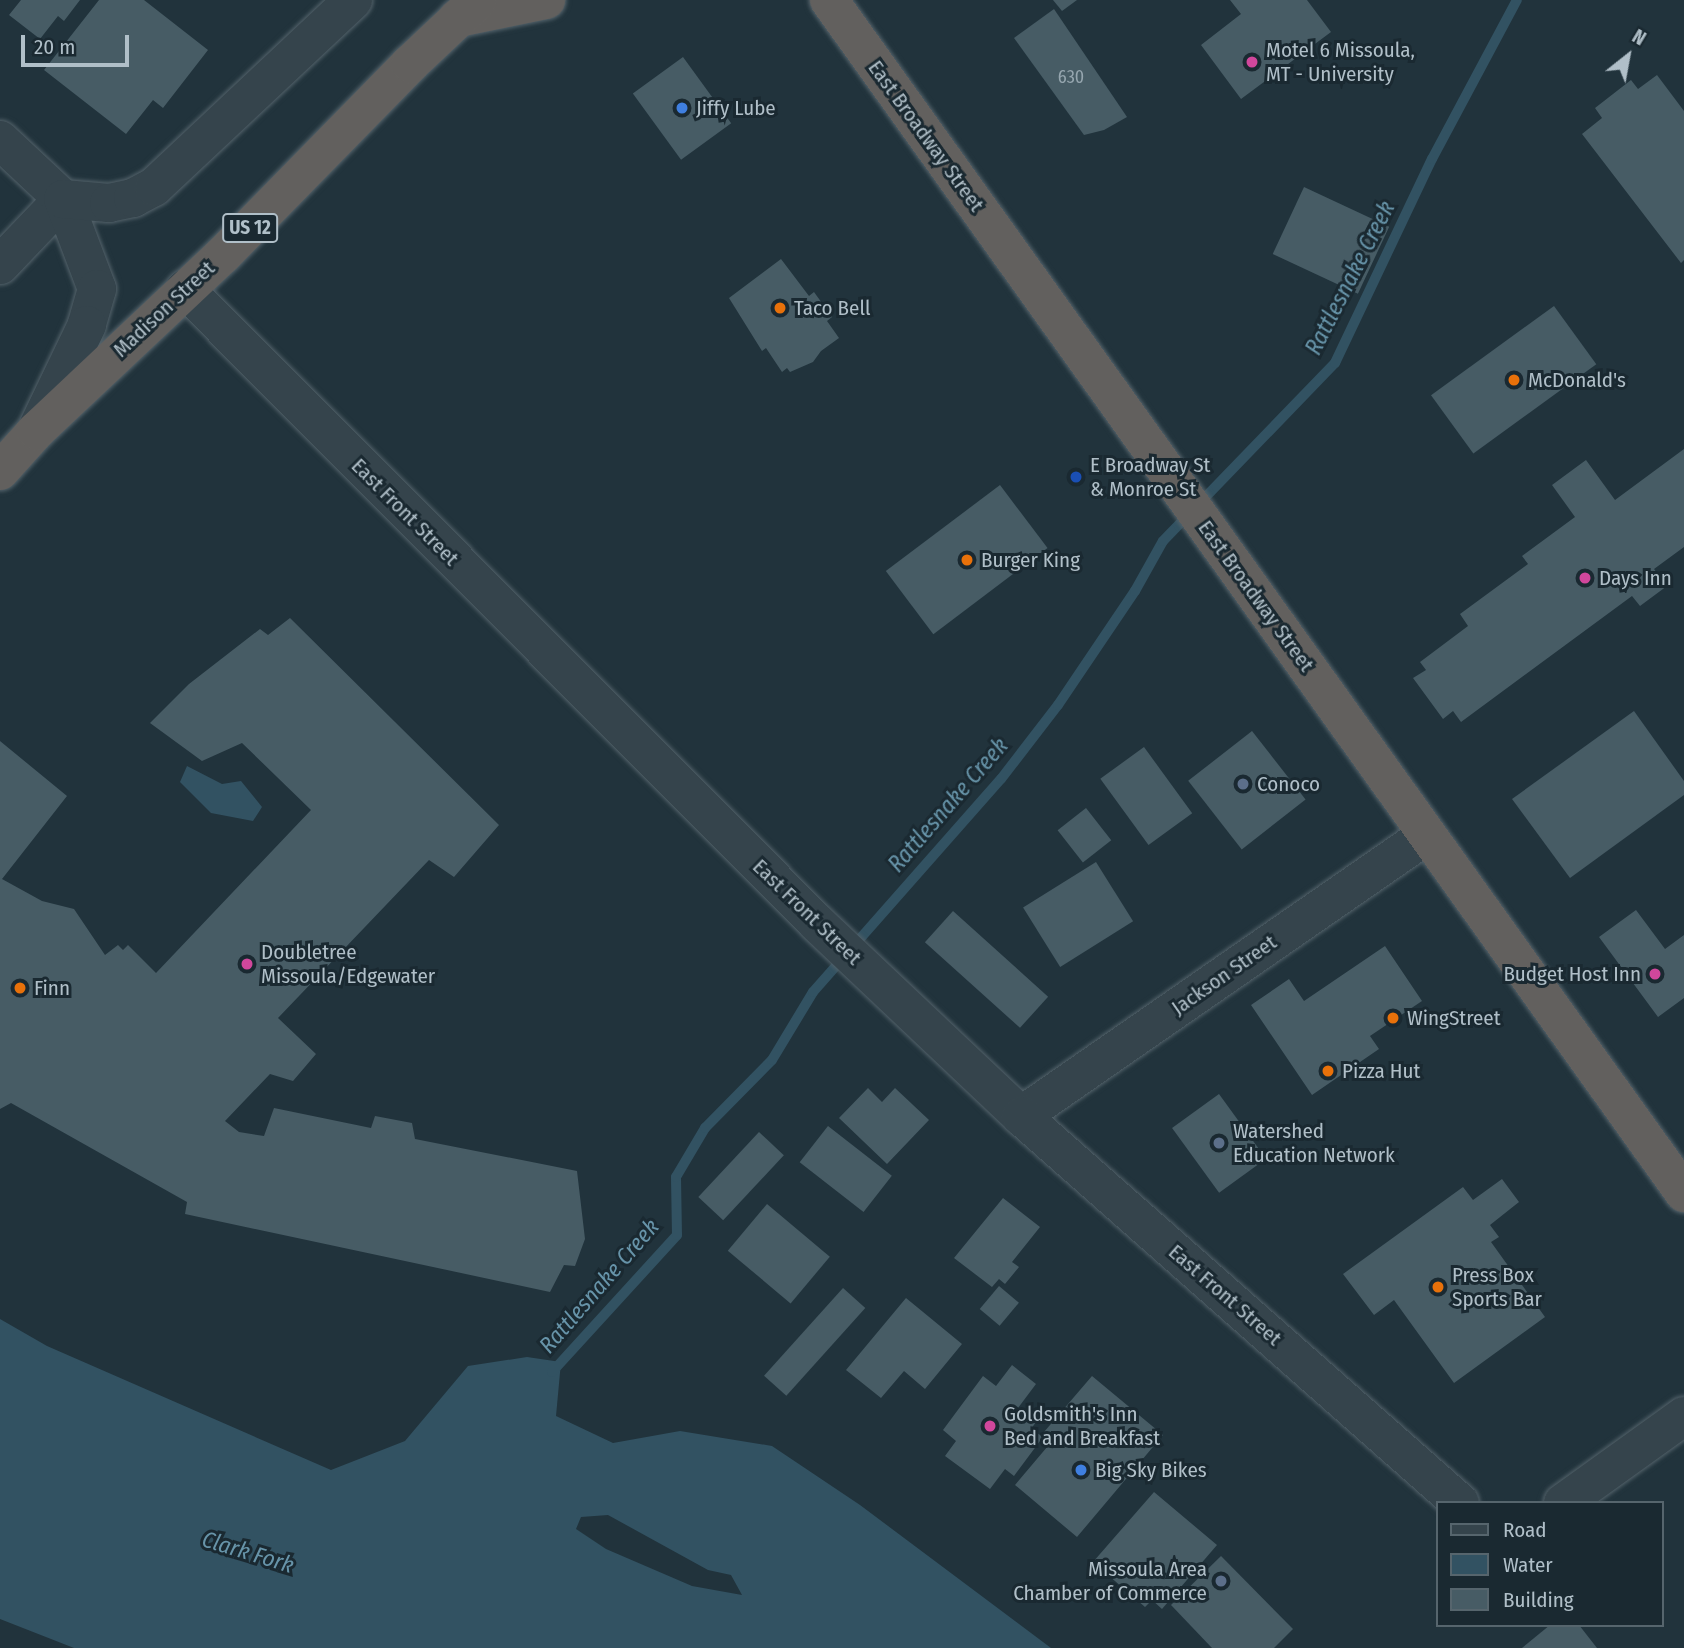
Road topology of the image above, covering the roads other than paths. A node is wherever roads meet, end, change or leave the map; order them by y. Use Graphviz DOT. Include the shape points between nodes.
graph roads {
  1 [pos="353,0"];
  2 [pos="547,0"];
  3 [pos="829,0"];
  4 [pos="468,9"];
  5 [pos="0,140"];
  6 [pos="63,199"];
  7 [pos="0,265"];
  8 [pos="185,289"];
  9 [pos="36,431"];
  10 [pos="0,471"];
  11 [pos="1427,835"];
  12 [pos="1021,1116"];
  13 [pos="1684,1193"];
  14 [pos="1684,1416"];
  15 [pos="1458,1501"];
  16 [pos="1566,1501"];
  1 -- 6 [label="street" via="154,187 134,198 109,203"];
  2 -- 4 [label="highway, US 12"];
  3 -- 11 [label="highway, East Broadway Street"];
  4 -- 8 [label="highway, Madison Street / US 12"];
  5 -- 6 [label="street"];
  6 -- 7 [label="street"];
  6 -- 9 [label="street" via="97,289 87,325"];
  8 -- 9 [label="highway, Madison Street / US 12"];
  8 -- 12 [label="street, East Front Street" via="817,923"];
  9 -- 10 [label="highway, Madison Street / US 12"];
  11 -- 12 [label="street, Jackson Street"];
  11 -- 13 [label="highway, East Broadway Street"];
  12 -- 15 [label="street, East Front Street"];
  14 -- 16 [label="street"];
}
